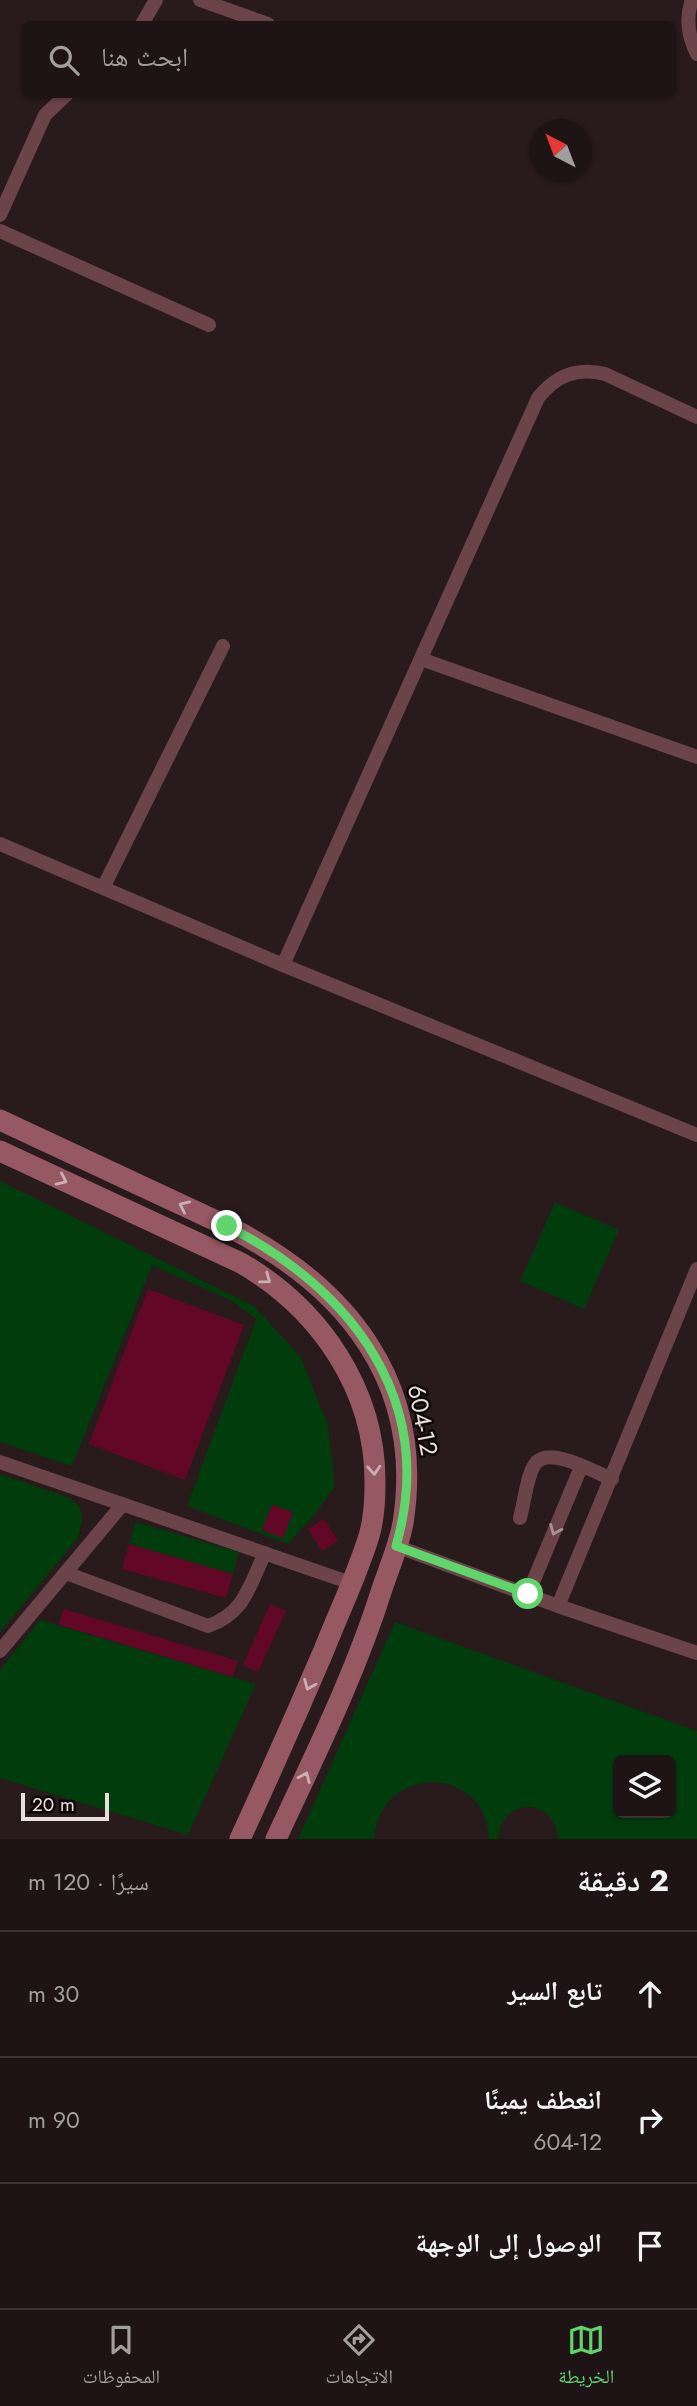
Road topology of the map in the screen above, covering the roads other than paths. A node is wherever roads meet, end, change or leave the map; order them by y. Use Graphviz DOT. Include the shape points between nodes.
graph roads {
  1 [pos="156,0"];
  2 [pos="200,0"];
  3 [pos="692,0"];
  4 [pos="144,21"];
  5 [pos="260,21"];
  6 [pos="697,54"];
  7 [pos="63,98"];
  8 [pos="0,215"];
  9 [pos="0,231"];
  10 [pos="209,325"];
  11 [pos="696,412"];
  12 [pos="223,646"];
  13 [pos="421,659"];
  14 [pos="697,757"];
  15 [pos="0,844"];
  16 [pos="103,888"];
  17 [pos="283,965"];
  18 [pos="0,1120"];
  19 [pos="697,1135"];
  20 [pos="0,1151"];
  21 [pos="697,1269"];
  22 [pos="0,1462"];
  23 [pos="581,1467"];
  24 [pos="612,1479"];
  25 [pos="123,1504"];
  26 [pos="520,1518"];
  27 [pos="396,1546"];
  28 [pos="265,1553"];
  29 [pos="66,1573"];
  30 [pos="351,1583"];
  31 [pos="528,1594"];
  32 [pos="558,1606"];
  33 [pos="0,1651"];
  34 [pos="697,1653"];
  35 [pos="240,1839"];
  36 [pos="276,1839"];
  1 -- 4 [label="lane"];
  2 -- 5 [label="lane"];
  3 -- 6 [label="lane" via="687,26"];
  7 -- 8 [label="lane" via="45,115"];
  9 -- 10 [label="lane"];
  11 -- 13 [label="lane" via="605,374 579,371 556,380 538,398"];
  12 -- 16 [label="lane"];
  13 -- 14 [label="lane"];
  13 -- 17 [label="lane"];
  15 -- 16 [label="lane"];
  16 -- 17 [label="lane"];
  17 -- 19 [label="lane"];
  27 -- 18 [label="main road, 604-12, one-way" via="406,1495 398,1408 377,1357 349,1319 291,1263 258,1241"];
  20 -- 30 [label="main road, one-way" via="241,1263 295,1302 320,1330 351,1376 372,1438 375,1503"];
  21 -- 24 [label="lane"];
  22 -- 25 [label="lane"];
  23 -- 24 [label="lane"];
  23 -- 26 [label="lane" via="555,1456 537,1462"];
  23 -- 31 [label="lane, one-way"];
  24 -- 32 [label="lane"];
  25 -- 28 [label="lane"];
  25 -- 29 [label="lane"];
  27 -- 31 [label="lane"];
  36 -- 27 [label="main road, 604-12, one-way" via="368,1632"];
  28 -- 29 [label="lane" via="239,1608 208,1626"];
  28 -- 30 [label="lane"];
  29 -- 33 [label="lane"];
  30 -- 35 [label="main road, one-way"];
  31 -- 32 [label="lane"];
  32 -- 34 [label="lane"];
}
